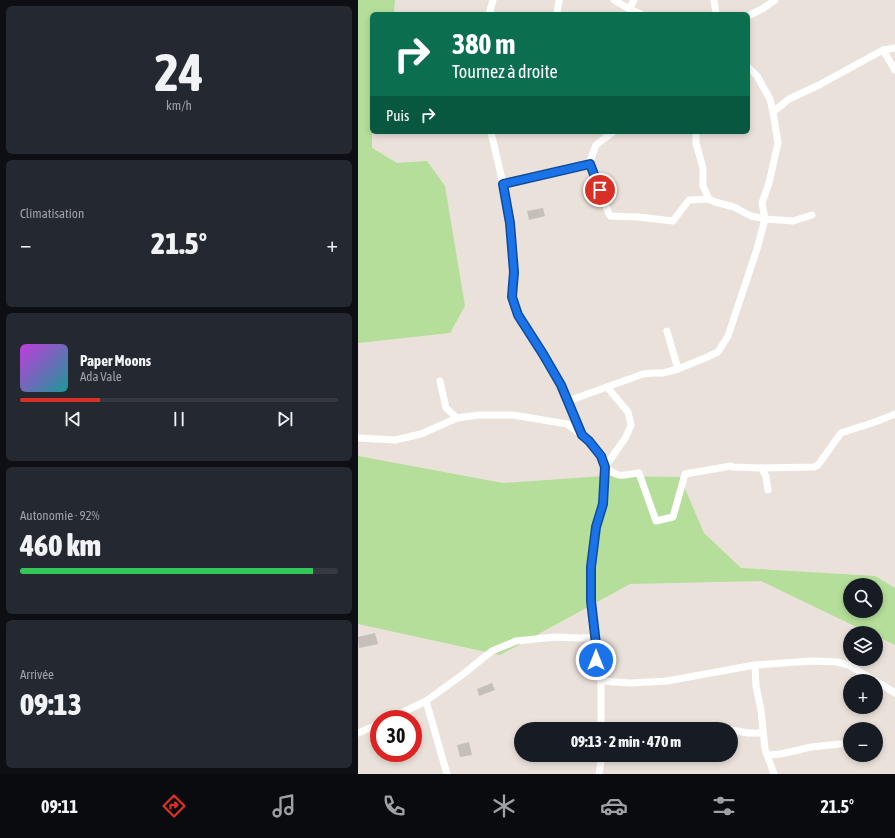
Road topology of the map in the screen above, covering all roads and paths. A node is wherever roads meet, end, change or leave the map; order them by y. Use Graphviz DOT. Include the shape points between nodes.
graph roads {
  1 [pos="493,0"];
  2 [pos="559,0"];
  3 [pos="614,0"];
  4 [pos="634,0"];
  5 [pos="714,0"];
  6 [pos="775,0"];
  7 [pos="629,9"];
  8 [pos="490,12"];
  9 [pos="557,12"];
  10 [pos="636,12"];
  11 [pos="716,12"];
  12 [pos="750,15"];
  13 [pos="895,48"];
  14 [pos="883,50"];
  15 [pos="750,69"];
  16 [pos="895,70"];
  17 [pos="773,112"];
  18 [pos="491,134"];
  19 [pos="610,134"];
  20 [pos="696,134"];
  21 [pos="590,164"];
  22 [pos="503,184"];
  23 [pos="709,198"];
  24 [pos="812,214"];
  25 [pos="765,219"];
  26 [pos="666,331"];
  27 [pos="678,369"];
  28 [pos="440,381"];
  29 [pos="607,387"];
  30 [pos="568,401"];
  31 [pos="895,414"];
  32 [pos="458,418"];
  33 [pos="582,435"];
  34 [pos="358,438"];
  35 [pos="605,467"];
  36 [pos="761,468"];
  37 [pos="768,490"];
  38 [pos="596,638"];
  39 [pos="755,666"];
  40 [pos="864,674"];
  41 [pos="602,681"];
  42 [pos="883,685"];
  43 [pos="895,693"];
  44 [pos="426,701"];
  45 [pos="408,710"];
  46 [pos="601,722"];
  47 [pos="370,728"];
  48 [pos="738,731"];
  49 [pos="358,733"];
  50 [pos="763,733"];
  51 [pos="840,744"];
  52 [pos="767,755"];
  53 [pos="601,762"];
  54 [pos="447,774"];
  55 [pos="599,774"];
  56 [pos="774,774"];
  1 -- 8 [label="street"];
  2 -- 9 [label="street"];
  3 -- 7 [label="street"];
  4 -- 7 [label="street"];
  5 -- 11 [label="street"];
  6 -- 12 [label="street"];
  7 -- 10 [label="street"];
  13 -- 14 [label="street"];
  14 -- 16 [label="street"];
  14 -- 17 [label="street" via="819,86 789,99"];
  15 -- 17 [label="street" via="770,99"];
  17 -- 25 [label="street" via="778,143 762,203"];
  18 -- 22 [label="street"];
  19 -- 21 [label="street" via="596,145"];
  20 -- 23 [label="street" via="703,168 703,186"];
  21 -- 22 [label="street"];
  21 -- 23 [label="street" via="610,216 674,221 689,200"];
  22 -- 30 [label="street" via="510,223 514,272 512,297 518,315 558,379"];
  23 -- 25 [label="street" via="751,216"];
  24 -- 25 [label="street" via="794,221"];
  25 -- 27 [label="street" via="728,336 718,352"];
  26 -- 27 [label="street"];
  27 -- 29 [label="street" via="643,374"];
  28 -- 32 [label="street" via="446,408"];
  29 -- 30 [label="street"];
  29 -- 35 [label="street" via="628,412 631,425 626,437"];
  30 -- 33 [label="street"];
  31 -- 36 [label="street" via="842,433 814,467"];
  32 -- 33 [label="street" via="513,415 567,424"];
  32 -- 34 [label="street" via="421,434 395,440"];
  33 -- 35 [label="street" via="601,456"];
  35 -- 36 [label="street" via="619,476 639,473 656,521 673,517 684,474 731,466"];
  35 -- 38 [label="street" via="603,504 596,527 591,567 591,601"];
  36 -- 37 [label="street" via="766,476"];
  38 -- 41 [label="street" via="596,660"];
  38 -- 44 [label="street" via="555,637 516,641 492,651"];
  39 -- 40 [label="street" via="812,661 837,662 849,665"];
  39 -- 41 [label="street" via="667,681"];
  39 -- 50 [label="street"];
  41 -- 46 [label="street"];
  42 -- 43 [label="street"];
  44 -- 45 [label="street"];
  44 -- 54 [label="street"];
  47 -- 49 [label="street"];
  48 -- 50 [label="street"];
  50 -- 52 [label="street"];
  51 -- 52 [label="street"];
  52 -- 56 [label="street"];
  53 -- 55 [label="street"];
}
